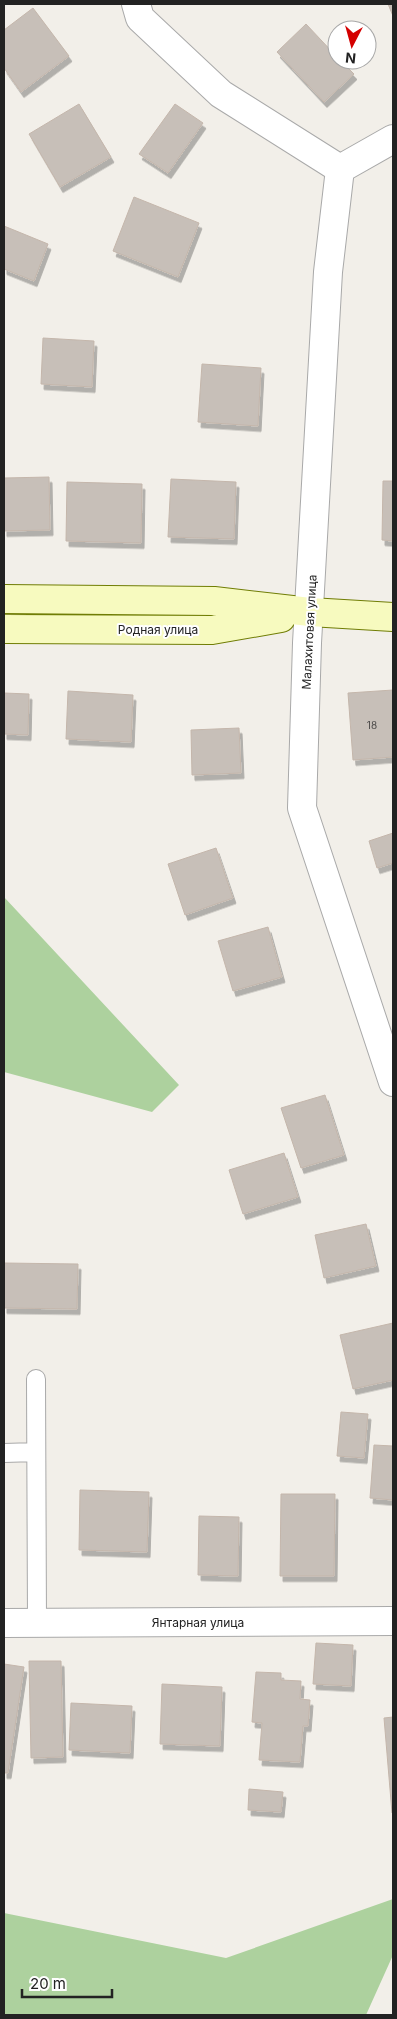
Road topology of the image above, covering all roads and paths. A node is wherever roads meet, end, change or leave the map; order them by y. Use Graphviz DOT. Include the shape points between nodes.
graph roads {
  1 [pos="136,4"];
  2 [pos="393,139"];
  3 [pos="340,169"];
  4 [pos="4,600"];
  5 [pos="310,612"];
  6 [pos="393,617"];
  7 [pos="4,628"];
  8 [pos="393,1082"];
  9 [pos="36,1379"];
  10 [pos="36,1452"];
  11 [pos="4,1453"];
  12 [pos="393,1621"];
  13 [pos="4,1623"];
  14 [pos="37,1623"];
  1 -- 3 [label="street" via="140,18 221,94"];
  2 -- 3 [label="street"];
  3 -- 5 [label="street, Малахитовая улица" via="328,272"];
  4 -- 5 [label="street, Родная улица" via="214,601"];
  5 -- 6 [label="street, Родная улица"];
  5 -- 7 [label="street, Родная улица" via="212,630"];
  5 -- 8 [label="street, Малахитовая улица" via="302,808"];
  9 -- 10 [label="lane"];
  10 -- 11 [label="lane"];
  10 -- 14 [label="lane"];
  12 -- 14 [label="street, Янтарная улица"];
  13 -- 14 [label="street, Янтарная улица"];
}
